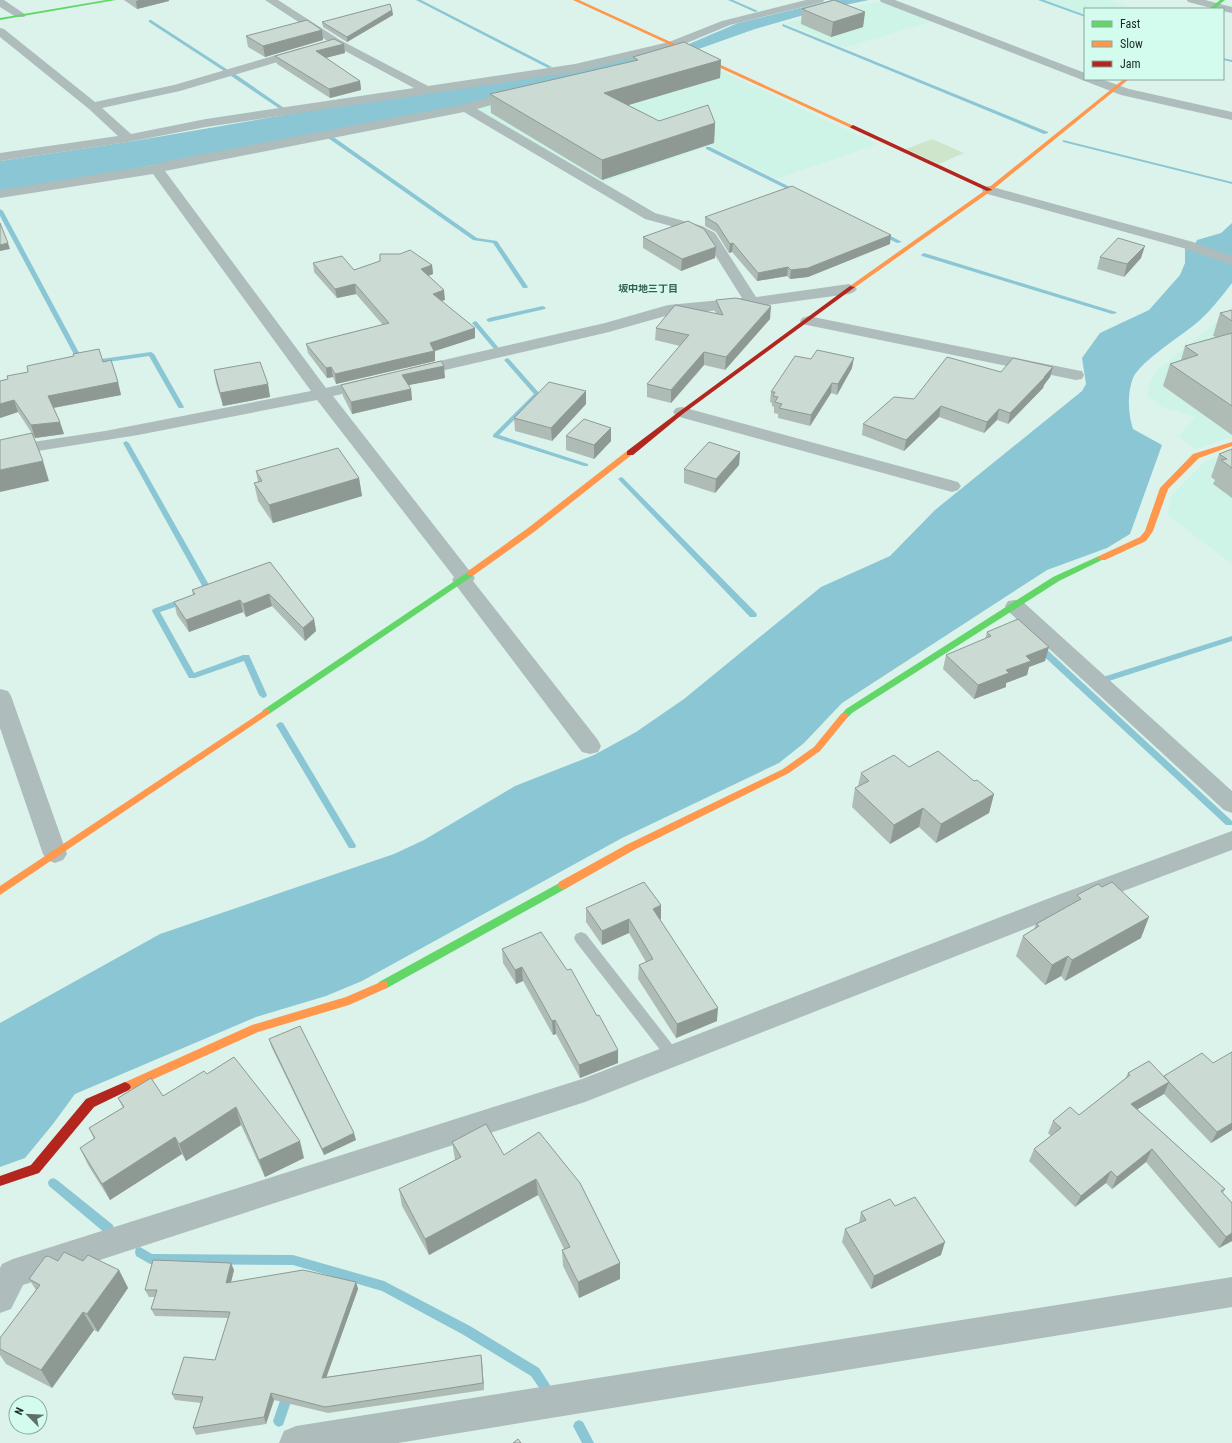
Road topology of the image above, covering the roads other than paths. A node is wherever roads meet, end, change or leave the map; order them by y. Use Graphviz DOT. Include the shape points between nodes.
graph roads {
  1 [pos="114,0"];
  2 [pos="270,0"];
  3 [pos="575,0"];
  4 [pos="819,0"];
  5 [pos="885,0"];
  6 [pos="1192,0"];
  7 [pos="0,2"];
  8 [pos="1216,5"];
  9 [pos="1232,10"];
  10 [pos="20,15"];
  11 [pos="0,18"];
  12 [pos="0,31"];
  13 [pos="336,42"];
  14 [pos="675,50"];
  15 [pos="692,54"];
  16 [pos="1084,77"];
  17 [pos="1093,80"];
  18 [pos="1126,80"];
  19 [pos="1116,89"];
  20 [pos="426,90"];
  21 [pos="531,90"];
  22 [pos="93,106"];
  23 [pos="466,108"];
  24 [pos="1232,116"];
  25 [pos="128,138"];
  26 [pos="0,157"];
  27 [pos="157,169"];
  28 [pos="989,190"];
  29 [pos="0,194"];
  30 [pos="1232,262"];
  31 [pos="849,289"];
  32 [pos="752,302"];
  33 [pos="808,321"];
  34 [pos="1076,375"];
  35 [pos="322,394"];
  36 [pos="682,412"];
  37 [pos="1232,444"];
  38 [pos="0,452"];
  39 [pos="952,486"];
  40 [pos="464,579"];
  41 [pos="1015,606"];
  42 [pos="0,696"];
  43 [pos="590,746"];
  44 [pos="1232,804"];
  45 [pos="1232,840"];
  46 [pos="55,854"];
  47 [pos="0,891"];
  48 [pos="582,938"];
  49 [pos="673,1056"];
  50 [pos="0,1181"];
  51 [pos="4,1282"];
  52 [pos="1232,1292"];
  53 [pos="296,1443"];
  1 -- 10 [label="street"];
  2 -- 13 [label="street"];
  3 -- 14 [label="street"];
  4 -- 14 [label="street" via="726,23"];
  5 -- 16 [label="street"];
  6 -- 8 [label="street"];
  7 -- 10 [label="street"];
  8 -- 9 [label="street"];
  10 -- 11 [label="street"];
  12 -- 22 [label="street"];
  13 -- 20 [label="street"];
  13 -- 22 [label="street" via="176,88"];
  14 -- 15 [label="street"];
  14 -- 20 [label="street"];
  15 -- 28 [label="street"];
  17 -- 19 [label="street"];
  18 -- 19 [label="street"];
  19 -- 24 [label="street"];
  19 -- 28 [label="street"];
  20 -- 25 [label="street" via="206,122"];
  21 -- 23 [label="street"];
  22 -- 25 [label="street"];
  23 -- 27 [label="street"];
  23 -- 32 [label="street" via="650,216 697,229 710,236"];
  25 -- 26 [label="street"];
  27 -- 29 [label="street"];
  27 -- 35 [label="street"];
  28 -- 30 [label="street" via="1188,245"];
  28 -- 31 [label="street"];
  31 -- 32 [label="street"];
  31 -- 33 [label="street"];
  32 -- 35 [label="street" via="668,310 609,327"];
  33 -- 34 [label="street"];
  33 -- 36 [label="street"];
  35 -- 38 [label="street" via="103,436 27,445"];
  35 -- 40 [label="street"];
  36 -- 39 [label="street"];
  36 -- 40 [label="street"];
  37 -- 41 [label="street" via="1196,456 1164,488 1144,539 1056,579"];
  40 -- 43 [label="street"];
  40 -- 46 [label="street"];
  41 -- 44 [label="street"];
  41 -- 50 [label="street" via="849,711 817,749 786,771 629,848 392,981 349,1002 256,1028 90,1103 35,1169"];
  42 -- 46 [label="street"];
  45 -- 49 [label="street"];
  46 -- 47 [label="street"];
  48 -- 49 [label="lane"];
  49 -- 51 [label="street" via="578,1092"];
  52 -- 53 [label="street"];
}
